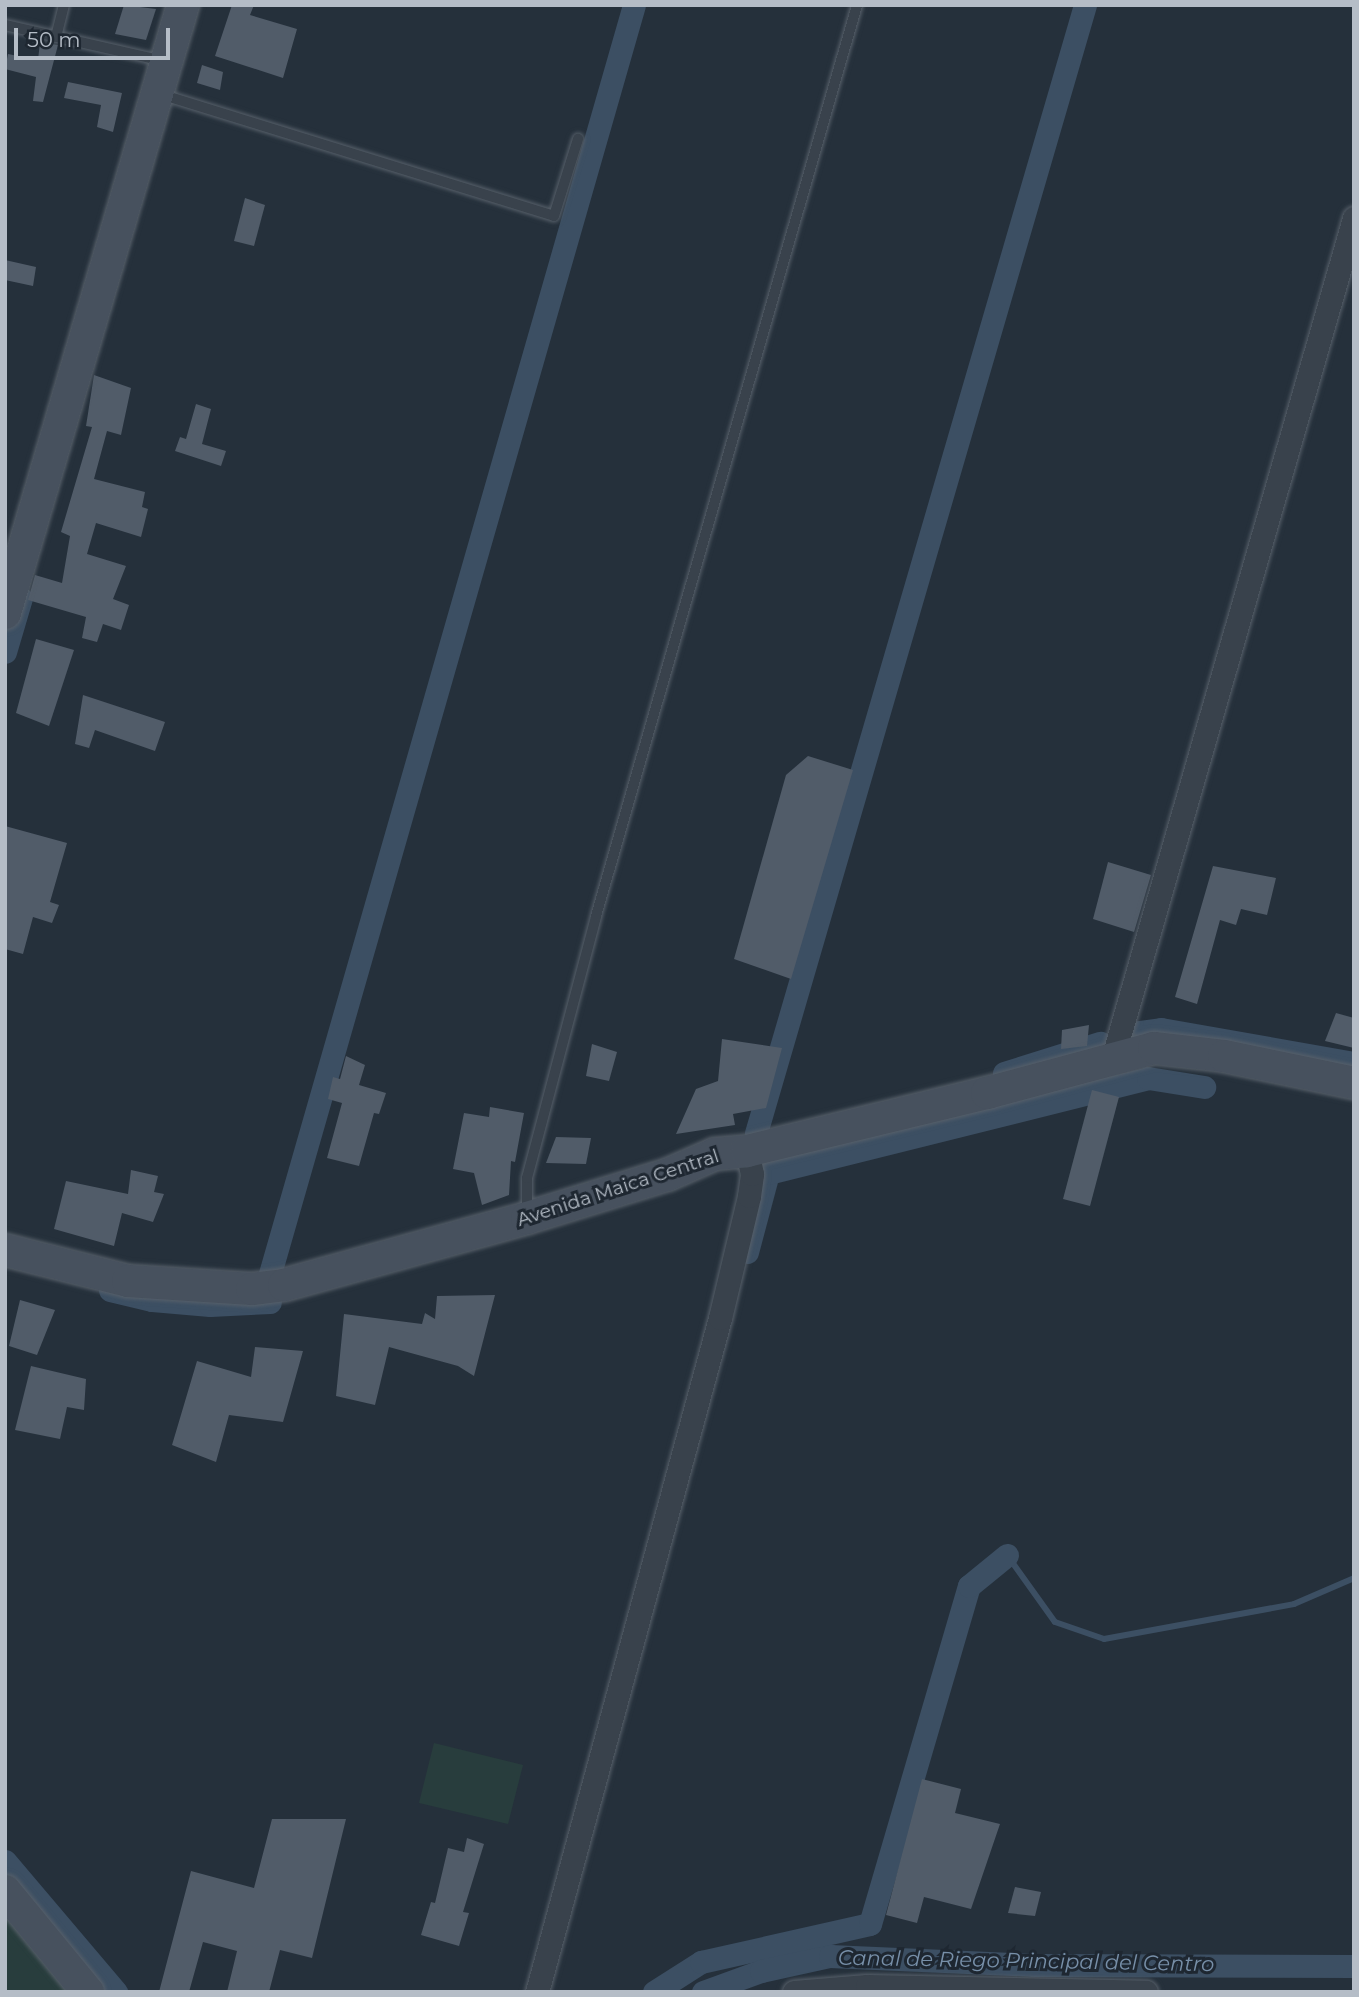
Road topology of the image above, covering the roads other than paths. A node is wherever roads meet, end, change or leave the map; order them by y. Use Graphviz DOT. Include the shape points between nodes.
graph roads {
  1 [pos="64,5"];
  2 [pos="183,5"];
  3 [pos="857,5"];
  4 [pos="5,25"];
  5 [pos="56,37"];
  6 [pos="166,61"];
  7 [pos="157,93"];
  8 [pos="578,139"];
  9 [pos="1354,218"];
  10 [pos="5,613"];
  11 [pos="1113,1056"];
  12 [pos="1354,1083"];
  13 [pos="747,1151"];
  14 [pos="527,1218"];
  15 [pos="5,1250"];
  16 [pos="5,1891"];
  17 [pos="88,1992"];
  18 [pos="537,1992"];
  19 [pos="794,1992"];
  20 [pos="1146,1992"];
  1 -- 5 [label="lane"];
  2 -- 6 [label="street"];
  3 -- 14 [label="lane" via="596,916 527,1178"];
  4 -- 5 [label="lane"];
  5 -- 6 [label="lane"];
  6 -- 7 [label="street"];
  7 -- 8 [label="lane" via="554,216"];
  7 -- 10 [label="street"];
  9 -- 11 [label="street"];
  11 -- 12 [label="street, Avenida Maica Central" via="1154,1048 1186,1050"];
  11 -- 13 [label="street, Avenida Maica Central" via="987,1093"];
  13 -- 14 [label="street, Avenida Maica Central" via="715,1154 667,1175"];
  13 -- 18 [label="street" via="752,1174 749,1196 720,1318"];
  14 -- 15 [label="street, Avenida Maica Central" via="284,1285 252,1289 128,1281"];
  16 -- 17 [label="street"];
  19 -- 20 [label="street" via="867,1986"];
}
